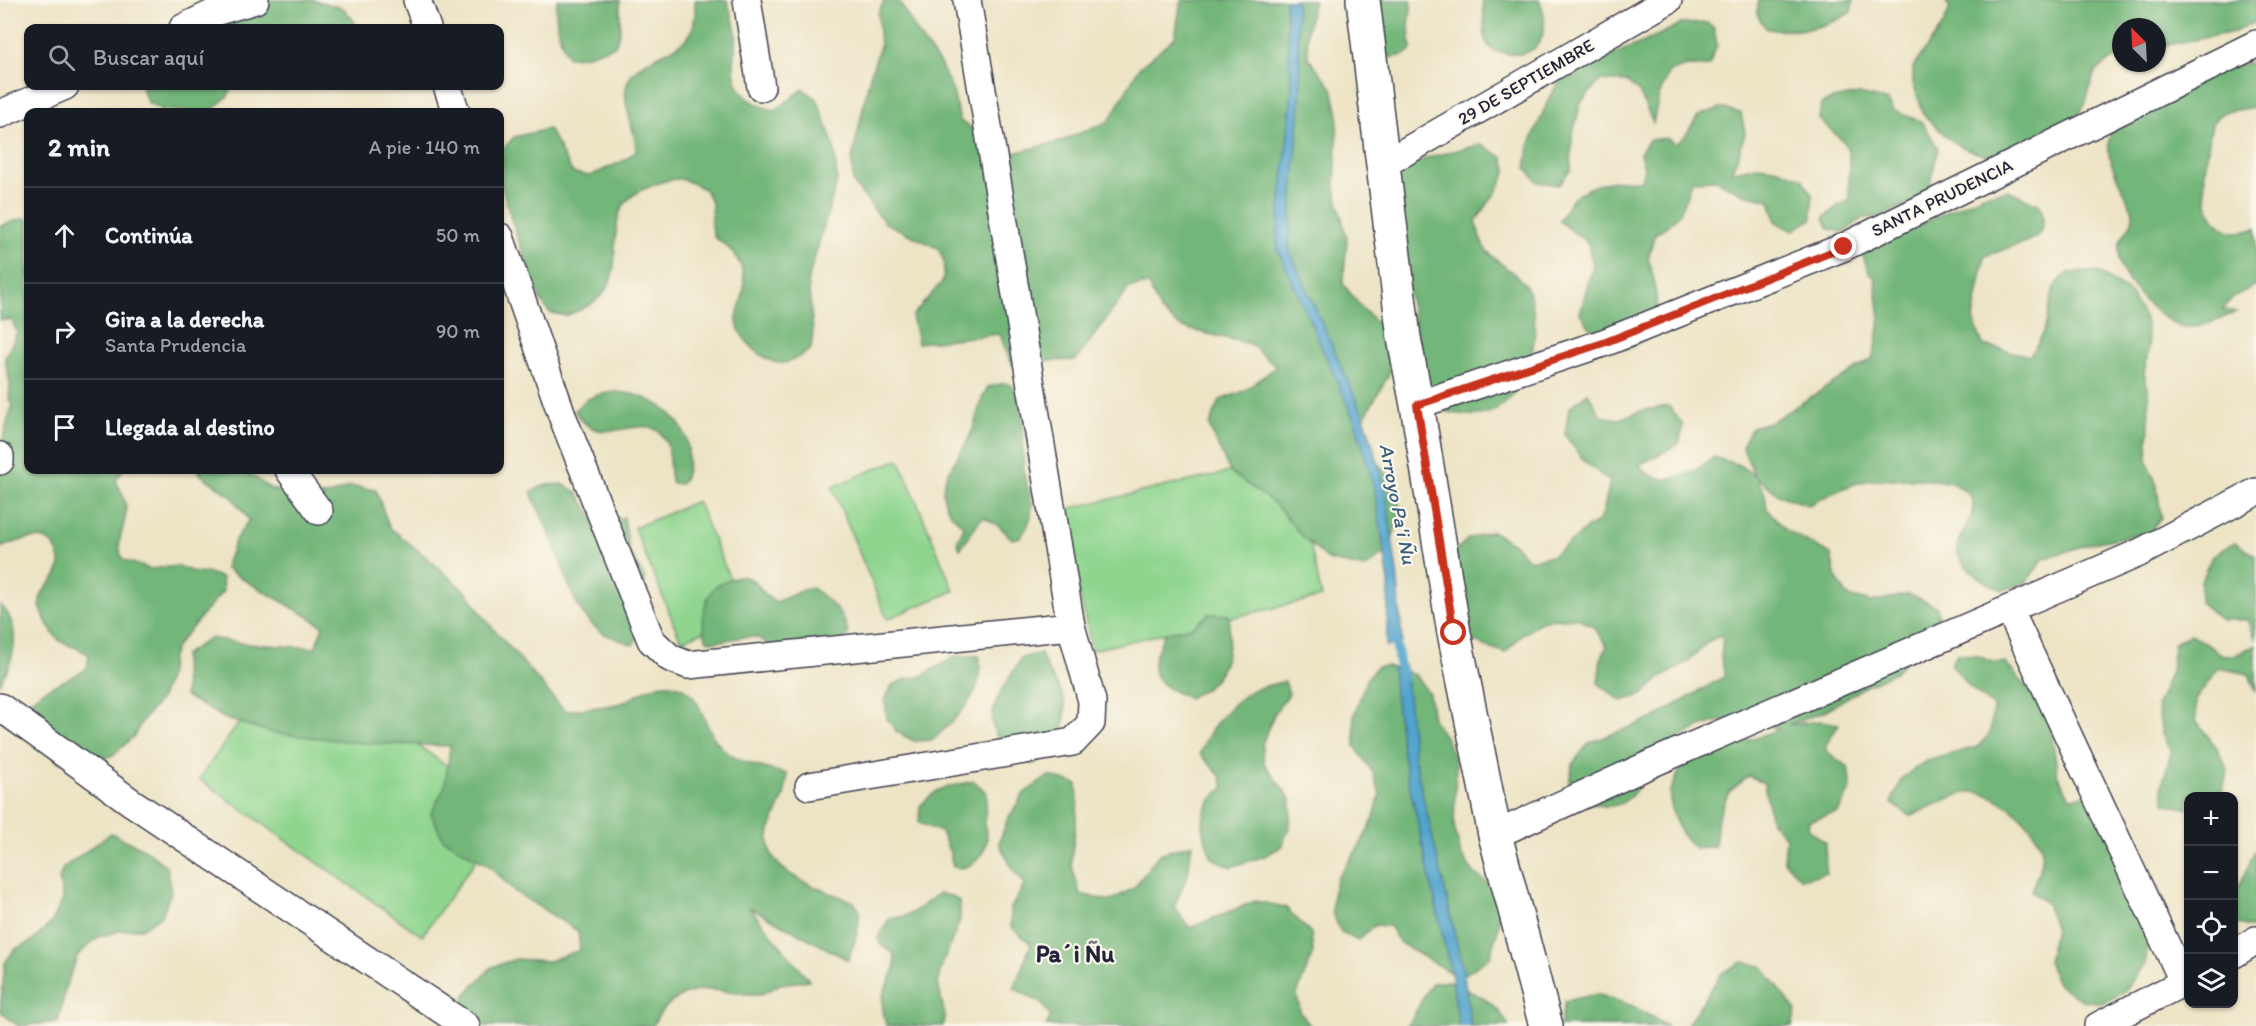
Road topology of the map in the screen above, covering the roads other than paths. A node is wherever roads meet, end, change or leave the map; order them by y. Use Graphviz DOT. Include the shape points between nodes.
graph roads {
  1 [pos="255,0"];
  2 [pos="417,0"];
  3 [pos="747,0"];
  4 [pos="967,0"];
  5 [pos="1363,0"];
  6 [pos="1668,0"];
  7 [pos="216,6"];
  8 [pos="189,24"];
  9 [pos="426,24"];
  10 [pos="2256,44"];
  11 [pos="762,87"];
  12 [pos="61,90"];
  13 [pos="448,90"];
  14 [pos="45,105"];
  15 [pos="30,108"];
  16 [pos="455,108"];
  17 [pos="24,109"];
  18 [pos="0,114"];
  19 [pos="1384,164"];
  20 [pos="504,248"];
  21 [pos="1417,405"];
  22 [pos="0,456"];
  23 [pos="0,461"];
  24 [pos="292,474"];
  25 [pos="2256,492"];
  26 [pos="319,512"];
  27 [pos="2008,609"];
  28 [pos="1071,626"];
  29 [pos="0,707"];
  30 [pos="809,786"];
  31 [pos="1495,835"];
  32 [pos="2256,940"];
  33 [pos="2238,951"];
  34 [pos="2184,977"];
  35 [pos="2184,982"];
  36 [pos="466,1026"];
  37 [pos="1546,1026"];
  38 [pos="2098,1026"];
  1 -- 7 [label="street"];
  2 -- 9 [label="street"];
  3 -- 11 [label="street"];
  4 -- 28 [label="street"];
  5 -- 19 [label="main road"];
  6 -- 19 [label="street, 29 DE SEPTIEMBRE"];
  7 -- 8 [label="street"];
  10 -- 21 [label="street, SANTA PRUDENCIA" via="1844,247 1606,342"];
  12 -- 14 [label="street"];
  13 -- 16 [label="street"];
  14 -- 15 [label="street"];
  17 -- 18 [label="street"];
  19 -- 21 [label="main road" via="1404,339"];
  20 -- 28 [label="street" via="563,418 651,640 670,658 688,665"];
  21 -- 31 [label="main road" via="1454,633"];
  22 -- 23 [label="street"];
  24 -- 26 [label="street"];
  25 -- 27 [label="street" via="2139,553"];
  27 -- 31 [label="street"];
  27 -- 34 [label="street"];
  28 -- 30 [label="street" via="1092,701 1091,723 1073,742"];
  29 -- 36 [label="street" via="131,802"];
  31 -- 37 [label="main road"];
  32 -- 33 [label="street"];
  35 -- 38 [label="street"];
}
